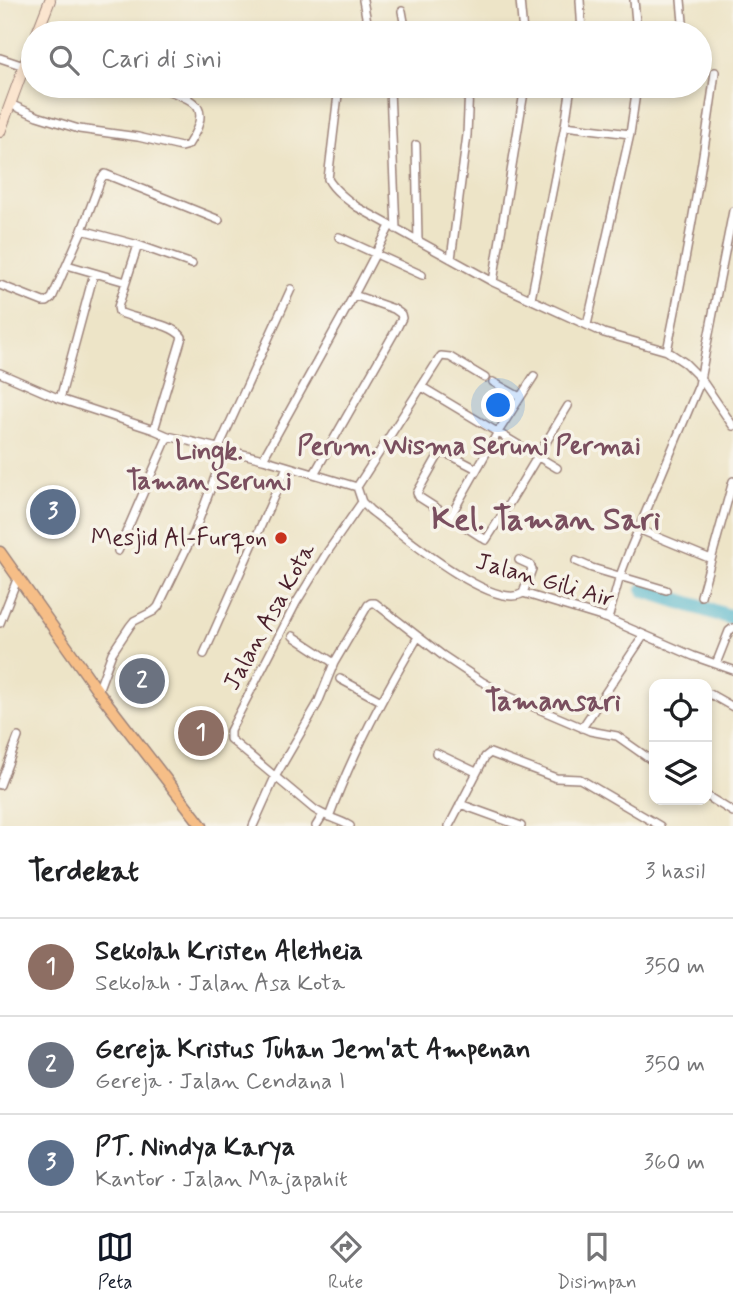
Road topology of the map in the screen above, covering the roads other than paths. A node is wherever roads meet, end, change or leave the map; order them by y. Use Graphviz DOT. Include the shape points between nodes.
graph roads {
  1 [pos="50,0"];
  2 [pos="363,0"];
  3 [pos="520,0"];
  4 [pos="580,0"];
  5 [pos="634,0"];
  6 [pos="681,0"];
  7 [pos="402,11"];
  8 [pos="42,21"];
  9 [pos="367,21"];
  10 [pos="404,21"];
  11 [pos="522,21"];
  12 [pos="581,21"];
  13 [pos="636,21"];
  14 [pos="683,21"];
  15 [pos="0,58"];
  16 [pos="21,65"];
  17 [pos="715,72"];
  18 [pos="21,73"];
  19 [pos="338,98"];
  20 [pos="390,98"];
  21 [pos="469,98"];
  22 [pos="523,98"];
  23 [pos="569,98"];
  24 [pos="635,98"];
  25 [pos="187,99"];
  26 [pos="6,109"];
  27 [pos="565,126"];
  28 [pos="0,132"];
  29 [pos="630,134"];
  30 [pos="416,145"];
  31 [pos="733,211"];
  32 [pos="219,220"];
  33 [pos="393,227"];
  34 [pos="82,230"];
  35 [pos="339,237"];
  36 [pos="418,241"];
  37 [pos="138,245"];
  38 [pos="375,254"];
  39 [pos="451,259"];
  40 [pos="191,264"];
  41 [pos="67,265"];
  42 [pos="94,273"];
  43 [pos="422,275"];
  44 [pos="126,282"];
  45 [pos="493,282"];
  46 [pos="0,285"];
  47 [pos="290,289"];
  48 [pos="354,295"];
  49 [pos="531,299"];
  50 [pos="587,325"];
  51 [pos="667,351"];
  52 [pos="0,373"];
  53 [pos="534,376"];
  54 [pos="701,379"];
  55 [pos="422,387"];
  56 [pos="520,397"];
  57 [pos="60,399"];
  58 [pos="568,405"];
  59 [pos="732,422"];
  60 [pos="154,430"];
  61 [pos="498,432"];
  62 [pos="168,436"];
  63 [pos="222,449"];
  64 [pos="537,456"];
  65 [pos="263,459"];
  66 [pos="287,467"];
  67 [pos="557,468"];
  68 [pos="477,469"];
  69 [pos="314,474"];
  70 [pos="733,481"];
  71 [pos="357,487"];
  72 [pos="362,502"];
  73 [pos="450,517"];
  74 [pos="638,529"];
  75 [pos="118,551"];
  76 [pos="0,552"];
  77 [pos="711,559"];
  78 [pos="519,560"];
  79 [pos="576,561"];
  80 [pos="18,576"];
  81 [pos="620,576"];
  82 [pos="666,590"];
  83 [pos="523,593"];
  84 [pos="701,596"];
  85 [pos="608,619"];
  86 [pos="0,623"];
  87 [pos="733,628"];
  88 [pos="644,635"];
  89 [pos="293,636"];
  90 [pos="418,637"];
  91 [pos="204,654"];
  92 [pos="334,663"];
  93 [pos="716,664"];
  94 [pos="733,670"];
  95 [pos="340,679"];
  96 [pos="99,691"];
  97 [pos="712,696"];
  98 [pos="381,701"];
  99 [pos="733,707"];
  100 [pos="582,728"];
  101 [pos="18,737"];
  102 [pos="436,753"];
  103 [pos="649,758"];
  104 [pos="476,772"];
  105 [pos="275,777"];
  106 [pos="0,785"];
  107 [pos="712,799"];
  108 [pos="460,804"];
  109 [pos="733,812"];
  110 [pos="324,817"];
  111 [pos="202,826"];
  112 [pos="253,826"];
  113 [pos="316,826"];
  114 [pos="350,826"];
  115 [pos="449,826"];
  116 [pos="522,826"];
  117 [pos="660,826"];
  1 -- 8 [label="main road"];
  2 -- 9 [label="street"];
  3 -- 11 [label="street"];
  4 -- 12 [label="street"];
  5 -- 13 [label="street"];
  6 -- 14 [label="street"];
  7 -- 10 [label="street"];
  15 -- 16 [label="street"];
  17 -- 51 [label="street"];
  18 -- 26 [label="main road"];
  19 -- 33 [label="street" via="330,183 356,207"];
  20 -- 33 [label="street"];
  21 -- 39 [label="street"];
  22 -- 45 [label="street"];
  23 -- 27 [label="street"];
  24 -- 29 [label="street"];
  25 -- 26 [label="street" via="196,104 201,118 188,145 181,147 79,129"];
  26 -- 28 [label="main road"];
  27 -- 29 [label="street"];
  27 -- 49 [label="street"];
  29 -- 50 [label="street"];
  30 -- 36 [label="street"];
  31 -- 54 [label="street"];
  32 -- 34 [label="street" via="103,175"];
  33 -- 36 [label="street"];
  33 -- 38 [label="street"];
  34 -- 37 [label="street"];
  34 -- 41 [label="street"];
  35 -- 38 [label="street"];
  36 -- 39 [label="street"];
  37 -- 40 [label="street"];
  37 -- 44 [label="street"];
  38 -- 43 [label="street"];
  38 -- 48 [label="street"];
  39 -- 45 [label="street"];
  41 -- 42 [label="street"];
  41 -- 46 [label="street" via="47,302"];
  42 -- 44 [label="street"];
  42 -- 57 [label="street"];
  44 -- 60 [label="street" via="119,312 182,337"];
  45 -- 49 [label="street"];
  47 -- 63 [label="street"];
  48 -- 65 [label="street"];
  48 -- 69 [label="street" via="394,309 402,318"];
  49 -- 50 [label="street"];
  50 -- 51 [label="street"];
  51 -- 54 [label="street"];
  52 -- 57 [label="street"];
  53 -- 56 [label="street"];
  54 -- 59 [label="street"];
  54 -- 74 [label="street"];
  55 -- 56 [label="street" via="441,356"];
  55 -- 61 [label="street"];
  55 -- 71 [label="street"];
  56 -- 61 [label="street"];
  57 -- 60 [label="street"];
  58 -- 64 [label="street"];
  60 -- 62 [label="street"];
  61 -- 64 [label="street"];
  61 -- 68 [label="street"];
  62 -- 63 [label="street"];
  62 -- 75 [label="street"];
  63 -- 65 [label="street"];
  63 -- 96 [label="street" via="194,533 158,607 130,626 112,653"];
  64 -- 67 [label="street"];
  64 -- 73 [label="street" via="486,541"];
  65 -- 66 [label="street"];
  66 -- 69 [label="street"];
  66 -- 91 [label="street"];
  68 -- 73 [label="street"];
  68 -- 73 [label="street" via="442,453 417,490 419,497"];
  69 -- 71 [label="street"];
  70 -- 77 [label="street"];
  71 -- 72 [label="street"];
  72 -- 83 [label="street, Jalan Gili Air" via="445,568 509,596"];
  72 -- 105 [label="street, Jalan Asa Kota" via="296,603 230,731 230,739"];
  74 -- 77 [label="street"];
  74 -- 81 [label="street"];
  76 -- 80 [label="main road"];
  77 -- 84 [label="street"];
  78 -- 83 [label="street" via="532,569"];
  79 -- 81 [label="street"];
  80 -- 86 [label="street"];
  80 -- 96 [label="main road"];
  81 -- 82 [label="street"];
  81 -- 85 [label="street"];
  83 -- 85 [label="street, Jalan Gili Air"];
  85 -- 88 [label="street, Jalan Gili Air"];
  87 -- 93 [label="street"];
  88 -- 93 [label="street, Jalan Gili Air"];
  88 -- 100 [label="street"];
  89 -- 92 [label="street"];
  90 -- 92 [label="street" via="371,603"];
  90 -- 98 [label="street"];
  90 -- 100 [label="street" via="465,672 508,696"];
  92 -- 105 [label="street" via="318,703"];
  93 -- 94 [label="street, Jalan Gili Air"];
  95 -- 98 [label="street"];
  96 -- 111 [label="main road"];
  97 -- 99 [label="street"];
  98 -- 110 [label="street"];
  100 -- 103 [label="street" via="617,736"];
  101 -- 106 [label="street"];
  102 -- 104 [label="street"];
  104 -- 108 [label="street"];
  104 -- 117 [label="street" via="487,754 496,754 556,778 580,779"];
  105 -- 110 [label="street, Jalan Asa Kota"];
  105 -- 112 [label="street"];
  107 -- 109 [label="street"];
  108 -- 115 [label="street"];
  108 -- 116 [label="street"];
  110 -- 113 [label="street"];
  110 -- 114 [label="street, Jalan Asa Kota"];
}
